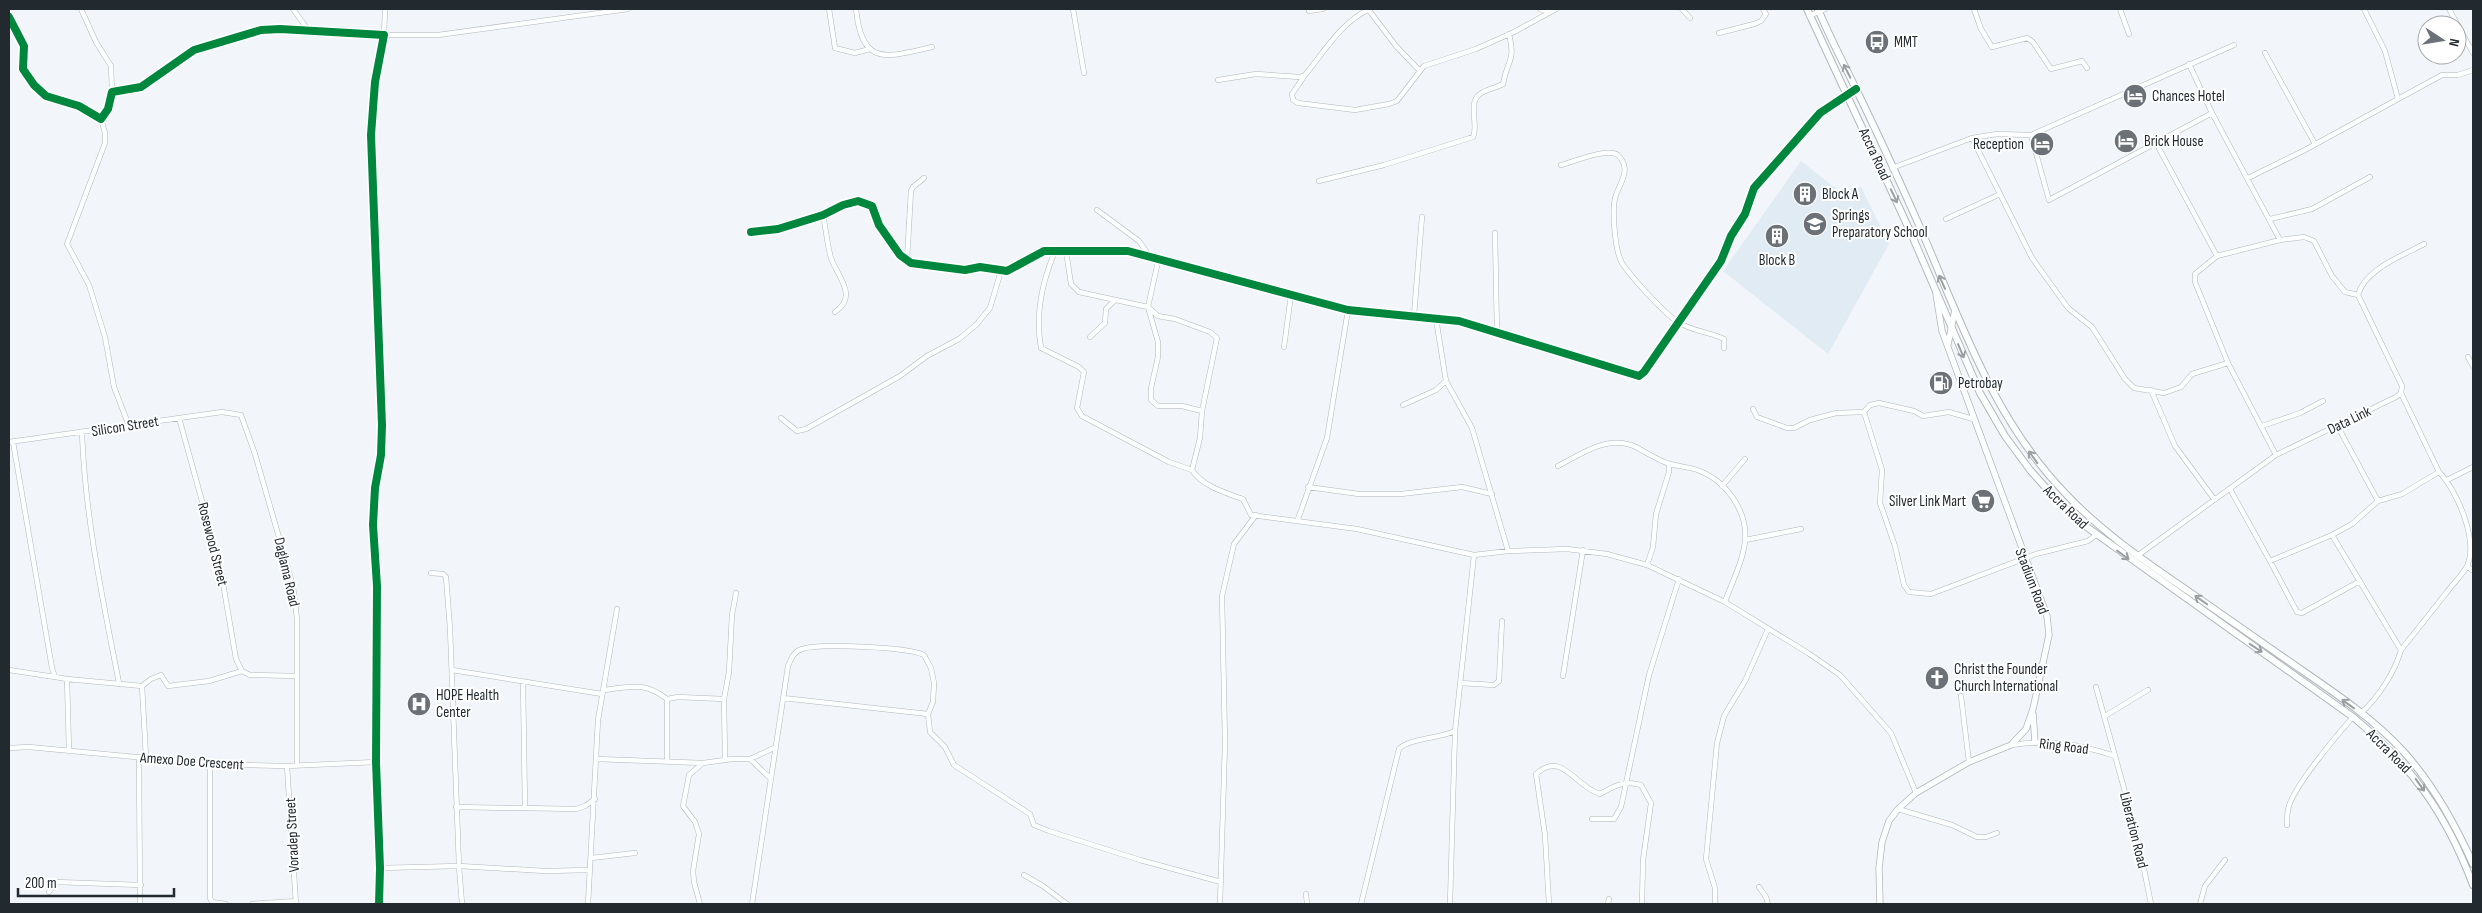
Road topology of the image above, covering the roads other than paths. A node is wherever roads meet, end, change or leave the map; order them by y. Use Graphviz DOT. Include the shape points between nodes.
graph roads {
  1 [pos="81,9"];
  2 [pos="293,9"];
  3 [pos="385,9"];
  4 [pos="628,9"];
  5 [pos="829,9"];
  6 [pos="856,9"];
  7 [pos="1073,9"];
  8 [pos="1323,9"];
  9 [pos="1369,9"];
  10 [pos="1540,9"];
  11 [pos="1556,9"];
  12 [pos="1682,9"];
  13 [pos="1762,9"];
  14 [pos="1807,9"];
  15 [pos="1974,9"];
  16 [pos="2120,9"];
  17 [pos="2364,9"];
  18 [pos="2449,9"];
  19 [pos="1821,10"];
  20 [pos="1309,11"];
  21 [pos="1549,12"];
  22 [pos="1810,16"];
  23 [pos="9,17"];
  24 [pos="1690,18"];
  25 [pos="309,32"];
  26 [pos="1719,33"];
  27 [pos="1509,34"];
  28 [pos="2129,34"];
  29 [pos="384,35"];
  30 [pos="2234,45"];
  31 [pos="932,47"];
  32 [pos="870,49"];
  33 [pos="2265,53"];
  34 [pos="2473,54"];
  35 [pos="2189,64"];
  36 [pos="2086,68"];
  37 [pos="1418,70"];
  38 [pos="2473,70"];
  39 [pos="1084,73"];
  40 [pos="1305,74"];
  41 [pos="1218,80"];
  42 [pos="1856,89"];
  43 [pos="112,92"];
  44 [pos="1847,93"];
  45 [pos="2398,99"];
  46 [pos="2212,113"];
  47 [pos="101,119"];
  48 [pos="2031,135"];
  49 [pos="1972,138"];
  50 [pos="2156,143"];
  51 [pos="2315,144"];
  52 [pos="1561,165"];
  53 [pos="1892,168"];
  54 [pos="2370,177"];
  55 [pos="924,178"];
  56 [pos="2248,178"];
  57 [pos="1319,181"];
  58 [pos="1998,195"];
  59 [pos="1097,210"];
  60 [pos="824,215"];
  61 [pos="1422,217"];
  62 [pos="1946,219"];
  63 [pos="2270,220"];
  64 [pos="751,232"];
  65 [pos="1495,233"];
  66 [pos="2280,240"];
  67 [pos="2424,244"];
  68 [pos="1055,251"];
  69 [pos="1066,251"];
  70 [pos="1148,254"];
  71 [pos="2217,256"];
  72 [pos="1159,257"];
  73 [pos="907,260"];
  74 [pos="1001,271"];
  75 [pos="1936,290"];
  76 [pos="2358,294"];
  77 [pos="1291,295"];
  78 [pos="1114,301"];
  79 [pos="1148,307"];
  80 [pos="1348,310"];
  81 [pos="1955,310"];
  82 [pos="835,312"];
  83 [pos="1414,316"];
  84 [pos="1436,319"];
  85 [pos="1678,322"];
  86 [pos="1950,324"];
  87 [pos="1497,332"];
  88 [pos="1090,337"];
  89 [pos="1284,347"];
  90 [pos="1947,347"];
  91 [pos="1724,348"];
  92 [pos="2468,356"];
  93 [pos="2228,363"];
  94 [pos="2473,366"];
  95 [pos="1446,381"];
  96 [pos="2151,390"];
  97 [pos="2401,393"];
  98 [pos="2323,401"];
  99 [pos="1403,405"];
  100 [pos="1754,408"];
  101 [pos="1202,411"];
  102 [pos="1864,412"];
  103 [pos="241,415"];
  104 [pos="179,418"];
  105 [pos="781,418"];
  106 [pos="1973,419"];
  107 [pos="129,426"];
  108 [pos="2262,426"];
  109 [pos="2337,426"];
  110 [pos="82,433"];
  111 [pos="11,442"];
  112 [pos="2276,455"];
  113 [pos="1745,459"];
  114 [pos="1669,464"];
  115 [pos="1558,466"];
  116 [pos="2473,467"];
  117 [pos="1192,470"];
  118 [pos="2439,472"];
  119 [pos="2447,480"];
  120 [pos="1722,486"];
  121 [pos="1308,487"];
  122 [pos="2230,489"];
  123 [pos="1492,494"];
  124 [pos="2214,499"];
  125 [pos="2378,501"];
  126 [pos="1256,516"];
  127 [pos="1298,519"];
  128 [pos="1801,529"];
  129 [pos="2332,534"];
  130 [pos="2096,535"];
  131 [pos="1745,540"];
  132 [pos="2473,542"];
  133 [pos="2470,547"];
  134 [pos="1583,550"];
  135 [pos="1508,551"];
  136 [pos="1474,555"];
  137 [pos="2137,556"];
  138 [pos="2024,560"];
  139 [pos="2270,561"];
  140 [pos="1647,565"];
  141 [pos="2467,566"];
  142 [pos="2473,571"];
  143 [pos="430,573"];
  144 [pos="1679,579"];
  145 [pos="2360,581"];
  146 [pos="736,593"];
  147 [pos="1725,602"];
  148 [pos="617,609"];
  149 [pos="1502,621"];
  150 [pos="1768,629"];
  151 [pos="2402,650"];
  152 [pos="9,670"];
  153 [pos="452,670"];
  154 [pos="242,671"];
  155 [pos="297,676"];
  156 [pos="1563,676"];
  157 [pos="55,677"];
  158 [pos="67,679"];
  159 [pos="523,682"];
  160 [pos="120,683"];
  161 [pos="1460,683"];
  162 [pos="142,686"];
  163 [pos="2096,687"];
  164 [pos="2148,690"];
  165 [pos="602,692"];
  166 [pos="1961,696"];
  167 [pos="724,698"];
  168 [pos="784,698"];
  169 [pos="667,699"];
  170 [pos="2033,709"];
  171 [pos="2361,713"];
  172 [pos="928,714"];
  173 [pos="2105,716"];
  174 [pos="2353,717"];
  175 [pos="1455,731"];
  176 [pos="2035,742"];
  177 [pos="2011,745"];
  178 [pos="776,747"];
  179 [pos="9,748"];
  180 [pos="70,750"];
  181 [pos="2115,756"];
  182 [pos="139,757"];
  183 [pos="146,757"];
  184 [pos="597,759"];
  185 [pos="725,760"];
  186 [pos="750,760"];
  187 [pos="667,761"];
  188 [pos="376,762"];
  189 [pos="1969,762"];
  190 [pos="703,763"];
  191 [pos="210,764"];
  192 [pos="297,765"];
  193 [pos="288,766"];
  194 [pos="772,780"];
  195 [pos="1628,782"];
  196 [pos="1916,793"];
  197 [pos="595,799"];
  198 [pos="456,807"];
  199 [pos="525,808"];
  200 [pos="1898,809"];
  201 [pos="1592,819"];
  202 [pos="2287,825"];
  203 [pos="1997,833"];
  204 [pos="635,853"];
  205 [pos="591,858"];
  206 [pos="2224,860"];
  207 [pos="2473,864"];
  208 [pos="459,866"];
  209 [pos="380,868"];
  210 [pos="590,870"];
  211 [pos="1024,874"];
  212 [pos="1221,882"];
  213 [pos="141,885"];
  214 [pos="2473,885"];
  215 [pos="1759,887"];
  216 [pos="50,892"];
  217 [pos="1306,894"];
  218 [pos="296,903"];
  219 [pos="140,904"];
  220 [pos="226,904"];
  221 [pos="252,904"];
  222 [pos="379,904"];
  223 [pos="462,904"];
  224 [pos="588,904"];
  225 [pos="700,904"];
  226 [pos="752,904"];
  227 [pos="1067,904"];
  228 [pos="1220,904"];
  229 [pos="1306,904"];
  230 [pos="1361,904"];
  231 [pos="1450,904"];
  232 [pos="1549,904"];
  233 [pos="1642,904"];
  234 [pos="1715,904"];
  235 [pos="1768,904"];
  236 [pos="1880,904"];
  237 [pos="2151,904"];
  238 [pos="2200,904"];
  1 -- 43 [label="street" via="111,66"];
  2 -- 25 [label="street"];
  3 -- 29 [label="street"];
  4 -- 29 [label="street" via="438,35"];
  5 -- 32 [label="street" via="835,48 855,53"];
  6 -- 32 [label="street" via="858,30"];
  7 -- 39 [label="street"];
  8 -- 20 [label="street"];
  9 -- 37 [label="street"];
  9 -- 40 [label="street" via="1333,40"];
  10 -- 21 [label="street"];
  11 -- 21 [label="street"];
  12 -- 24 [label="street"];
  13 -- 26 [label="street" via="1766,14 1761,21"];
  14 -- 22 [label="main road, Accra Road"];
  15 -- 36 [label="street" via="1992,47 2027,38 2051,69 2082,61"];
  16 -- 28 [label="street"];
  17 -- 45 [label="street" via="2385,51"];
  18 -- 34 [label="street"];
  19 -- 22 [label="street"];
  42 -- 19 [label="main road, Accra Road, one-way"];
  21 -- 27 [label="street"];
  22 -- 44 [label="main road, Accra Road"];
  23 -- 47 [label="street" via="24,46 23,69 34,85 46,96 79,106"];
  25 -- 29 [label="street"];
  25 -- 43 [label="street" via="270,29 205,46 194,50 141,87"];
  27 -- 37 [label="street"];
  27 -- 57 [label="street" via="1513,51 1511,61 1503,84 1478,95 1474,107 1474,137"];
  29 -- 188 [label="street" via="375,82 371,135 382,425 374,525"];
  30 -- 35 [label="street"];
  31 -- 32 [label="street" via="889,56"];
  33 -- 51 [label="street"];
  35 -- 46 [label="street"];
  35 -- 48 [label="street"];
  37 -- 40 [label="street" via="1397,101 1355,110 1293,100 1292,94"];
  38 -- 45 [label="street" via="2458,75 2442,75"];
  40 -- 41 [label="street" via="1294,78 1256,74"];
  42 -- 44 [label="street"];
  42 -- 53 [label="main road, Accra Road"];
  43 -- 47 [label="street" via="108,109"];
  44 -- 75 [label="main road, Accra Road, one-way"];
  44 -- 85 [label="street" via="1820,112 1754,188 1745,214 1721,261"];
  45 -- 51 [label="street"];
  46 -- 50 [label="street"];
  46 -- 56 [label="street"];
  47 -- 107 [label="street" via="104,142 67,244 90,285 105,337 114,387"];
  48 -- 49 [label="street" via="1997,134"];
  48 -- 50 [label="street" via="2049,200"];
  49 -- 53 [label="street"];
  49 -- 58 [label="street"];
  50 -- 71 [label="street"];
  51 -- 56 [label="street"];
  52 -- 85 [label="street" via="1603,153 1618,155 1625,166 1624,180 1614,201 1619,254 1644,289"];
  81 -- 53 [label="main road, Accra Road, one-way"];
  54 -- 63 [label="street" via="2312,209"];
  55 -- 73 [label="street" via="911,191"];
  56 -- 63 [label="street"];
  58 -- 62 [label="street"];
  58 -- 96 [label="street" via="2032,258 2068,308 2092,327 2134,388"];
  59 -- 70 [label="street" via="1139,240"];
  60 -- 64 [label="street"];
  60 -- 73 [label="street" via="843,205 866,202 872,206 879,225 900,255"];
  60 -- 82 [label="street" via="830,255 845,283 843,305"];
  61 -- 83 [label="street"];
  63 -- 66 [label="street"];
  65 -- 87 [label="street"];
  66 -- 71 [label="street"];
  66 -- 76 [label="street" via="2310,238 2345,292"];
  67 -- 76 [label="street" via="2369,276 2361,284"];
  68 -- 69 [label="street"];
  68 -- 74 [label="street" via="1044,251 1013,269"];
  68 -- 117 [label="street" via="1039,300 1039,337 1041,348 1084,372 1077,408 1082,416 1169,462"];
  69 -- 70 [label="street" via="1128,250"];
  69 -- 78 [label="street" via="1071,284 1079,292"];
  70 -- 72 [label="street"];
  71 -- 93 [label="street" via="2195,274 2195,282"];
  72 -- 77 [label="street"];
  72 -- 79 [label="street"];
  73 -- 74 [label="street" via="921,265 957,269 980,266"];
  74 -- 105 [label="street" via="990,308 959,339 806,429 797,431"];
  75 -- 86 [label="main road, Accra Road"];
  75 -- 90 [label="main road" via="1938,315"];
  76 -- 97 [label="street" via="2402,386"];
  77 -- 80 [label="street"];
  77 -- 89 [label="street"];
  78 -- 79 [label="street"];
  78 -- 88 [label="street" via="1106,309 1105,323"];
  79 -- 101 [label="street" via="1158,342 1151,400 1158,406 1182,406"];
  79 -- 101 [label="street" via="1158,316 1210,332 1217,338"];
  80 -- 83 [label="street"];
  80 -- 121 [label="street" via="1327,438"];
  81 -- 86 [label="main road, Stadium Road"];
  137 -- 81 [label="main road, Accra Road, one-way" via="2064,493 2038,463 1989,388"];
  83 -- 84 [label="street"];
  84 -- 87 [label="street" via="1459,321"];
  84 -- 95 [label="street"];
  85 -- 87 [label="street" via="1639,376"];
  85 -- 91 [label="street" via="1724,339"];
  86 -- 90 [label="main road, Stadium Road"];
  86 -- 130 [label="main road, Accra Road, one-way" via="1980,393 2005,436 2057,500"];
  90 -- 106 [label="main road, Stadium Road"];
  92 -- 94 [label="street"];
  93 -- 96 [label="street" via="2192,374 2181,387 2164,393"];
  93 -- 108 [label="street"];
  95 -- 99 [label="street" via="1436,390"];
  95 -- 123 [label="street" via="1472,428"];
  96 -- 124 [label="street" via="2175,446"];
  97 -- 109 [label="street, Data Link"];
  97 -- 118 [label="street"];
  98 -- 108 [label="street"];
  100 -- 102 [label="street" via="1757,417 1787,428 1836,412"];
  101 -- 117 [label="street" via="1200,438"];
  102 -- 106 [label="street" via="1870,405 1879,403 1923,416 1949,412"];
  102 -- 138 [label="street" via="1882,470 1880,503 1904,585 1909,592 1930,594"];
  103 -- 104 [label="street, Silicon Street" via="222,412"];
  103 -- 155 [label="street, Daglama Road" via="293,586 297,619"];
  104 -- 107 [label="street, Silicon Street"];
  104 -- 154 [label="street, Rosewood Street" via="220,566 236,659"];
  106 -- 138 [label="main road, Stadium Road"];
  107 -- 110 [label="street, Silicon Street"];
  108 -- 112 [label="street"];
  109 -- 112 [label="street, Data Link"];
  109 -- 125 [label="street"];
  110 -- 111 [label="street, Silicon Street"];
  110 -- 160 [label="street" via="101,598"];
  111 -- 157 [label="street"];
  112 -- 122 [label="street, Data Link"];
  113 -- 120 [label="street"];
  114 -- 115 [label="street" via="1634,446 1616,441 1591,449"];
  114 -- 120 [label="street" via="1702,471"];
  114 -- 140 [label="street"];
  116 -- 119 [label="street"];
  117 -- 126 [label="street" via="1221,492 1243,499 1251,515"];
  118 -- 119 [label="street"];
  118 -- 125 [label="street" via="2402,494"];
  119 -- 133 [label="street" via="2458,498"];
  120 -- 131 [label="street" via="1738,506"];
  121 -- 123 [label="street" via="1359,494 1401,494 1462,487"];
  121 -- 127 [label="street"];
  122 -- 124 [label="street, Data Link"];
  122 -- 139 [label="street"];
  123 -- 135 [label="street"];
  124 -- 137 [label="street, Data Link"];
  125 -- 129 [label="street" via="2352,524"];
  126 -- 127 [label="street"];
  126 -- 212 [label="street" via="1234,544 1222,596 1225,743"];
  127 -- 136 [label="street"];
  128 -- 131 [label="street"];
  129 -- 139 [label="street"];
  129 -- 145 [label="street"];
  130 -- 138 [label="street" via="2088,541"];
  130 -- 174 [label="main road, Accra Road, one-way"];
  131 -- 147 [label="street"];
  132 -- 133 [label="street"];
  133 -- 141 [label="street"];
  134 -- 135 [label="street"];
  134 -- 140 [label="street"];
  134 -- 156 [label="street"];
  135 -- 136 [label="street"];
  136 -- 161 [label="street"];
  171 -- 137 [label="main road, Accra Road, one-way"];
  138 -- 170 [label="main road, Stadium Road" via="2047,616 2049,635"];
  139 -- 145 [label="street" via="2297,612 2302,613"];
  140 -- 144 [label="street"];
  141 -- 142 [label="street"];
  141 -- 151 [label="street"];
  143 -- 153 [label="street" via="446,577"];
  144 -- 147 [label="street"];
  144 -- 195 [label="street" via="1649,675"];
  145 -- 151 [label="street"];
  146 -- 167 [label="street"];
  147 -- 150 [label="street"];
  148 -- 165 [label="street"];
  149 -- 161 [label="street" via="1499,681 1494,685"];
  150 -- 196 [label="street" via="1840,675 1867,704 1891,733"];
  150 -- 234 [label="street" via="1745,681 1724,716 1717,742 1706,859 1715,888"];
  151 -- 171 [label="street" via="2389,676"];
  152 -- 157 [label="street"];
  153 -- 159 [label="street"];
  153 -- 198 [label="street"];
  154 -- 155 [label="street" via="250,675"];
  154 -- 162 [label="street" via="178,686 168,686 162,676 157,676"];
  155 -- 192 [label="street, Daglama Road"];
  157 -- 158 [label="street"];
  158 -- 160 [label="street"];
  158 -- 180 [label="street"];
  159 -- 165 [label="street"];
  159 -- 199 [label="street"];
  160 -- 162 [label="street"];
  161 -- 175 [label="street"];
  162 -- 183 [label="street"];
  163 -- 173 [label="street, Liberation Road"];
  164 -- 173 [label="street"];
  165 -- 169 [label="street" via="632,687 653,688"];
  165 -- 184 [label="street"];
  166 -- 189 [label="street"];
  167 -- 169 [label="street"];
  167 -- 185 [label="street"];
  168 -- 172 [label="street"];
  168 -- 172 [label="street" via="788,666 794,654 802,649 850,647 913,652 924,655 931,668 933,702"];
  168 -- 178 [label="street"];
  169 -- 187 [label="street"];
  170 -- 176 [label="main road"];
  170 -- 177 [label="main road, Stadium Road" via="2026,729"];
  171 -- 207 [label="main road, Accra Road" via="2420,771 2456,828"];
  172 -- 212 [label="street" via="930,732 945,747 954,765 1030,814 1034,825 1140,860"];
  173 -- 181 [label="street, Liberation Road"];
  174 -- 202 [label="street" via="2330,743 2293,797 2288,808"];
  174 -- 214 [label="main road, Accra Road, one-way" via="2397,756 2414,776 2450,831"];
  175 -- 230 [label="street" via="1406,744 1399,749"];
  175 -- 231 [label="street"];
  176 -- 177 [label="street, Ring Road"];
  176 -- 181 [label="street, Ring Road" via="2081,745"];
  177 -- 189 [label="main road, Stadium Road"];
  178 -- 186 [label="street"];
  178 -- 194 [label="street"];
  179 -- 180 [label="street, Amexo Doe Crescent"];
  180 -- 182 [label="street, Amexo Doe Crescent"];
  181 -- 237 [label="street, Liberation Road" via="2138,839"];
  182 -- 183 [label="street, Amexo Doe Crescent"];
  182 -- 213 [label="street"];
  183 -- 191 [label="street, Amexo Doe Crescent"];
  184 -- 187 [label="street"];
  184 -- 197 [label="street"];
  185 -- 186 [label="street"];
  185 -- 190 [label="street"];
  186 -- 194 [label="street"];
  187 -- 190 [label="street"];
  188 -- 192 [label="street, Amexo Doe Crescent"];
  188 -- 209 [label="street"];
  189 -- 196 [label="main road, Stadium Road"];
  190 -- 225 [label="street" via="689,775 683,806 699,834 693,871"];
  191 -- 193 [label="street, Amexo Doe Crescent"];
  191 -- 220 [label="street" via="210,898 212,902"];
  192 -- 193 [label="street, Amexo Doe Crescent"];
  193 -- 218 [label="street, Voradep Street"];
  194 -- 226 [label="street"];
  195 -- 201 [label="street" via="1614,819"];
  195 -- 232 [label="street" via="1600,794 1574,779 1564,767 1544,767 1536,774 1545,835"];
  195 -- 233 [label="street" via="1641,785 1652,803 1643,860"];
  196 -- 200 [label="main road, Stadium Road"];
  197 -- 199 [label="street" via="581,808"];
  197 -- 205 [label="street"];
  198 -- 199 [label="street"];
  198 -- 208 [label="street"];
  200 -- 203 [label="street" via="1952,825 1976,837"];
  200 -- 236 [label="main road, Stadium Road" via="1889,821 1882,842"];
  204 -- 205 [label="street"];
  205 -- 210 [label="street"];
  206 -- 238 [label="street" via="2205,886"];
  208 -- 209 [label="street"];
  208 -- 210 [label="street"];
  208 -- 223 [label="street"];
  209 -- 222 [label="street"];
  210 -- 224 [label="street"];
  211 -- 227 [label="street"];
  212 -- 228 [label="street"];
  213 -- 216 [label="street" via="56,882"];
  213 -- 219 [label="street"];
  215 -- 235 [label="street"];
  217 -- 229 [label="street"];
  218 -- 221 [label="street"];
}
